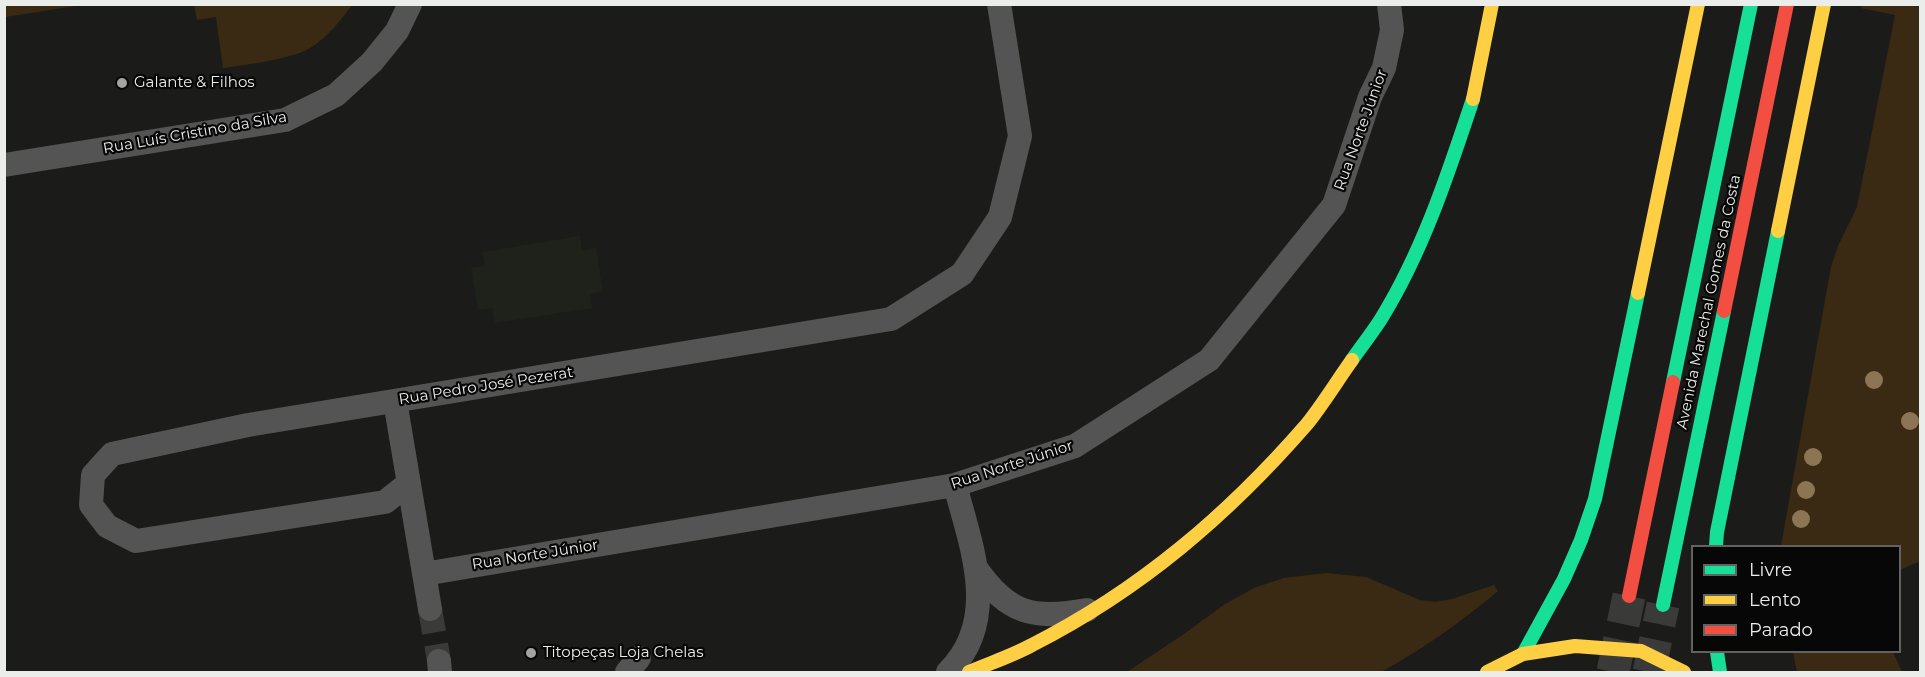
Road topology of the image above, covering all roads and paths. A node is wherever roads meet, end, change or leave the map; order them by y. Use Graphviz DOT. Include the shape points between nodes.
graph roads {
  1 [pos="410,4"];
  2 [pos="999,4"];
  3 [pos="1389,4"];
  4 [pos="1492,4"];
  5 [pos="1698,4"];
  6 [pos="1751,4"];
  7 [pos="1787,4"];
  8 [pos="1824,4"];
  9 [pos="4,165"];
  10 [pos="395,401"];
  11 [pos="409,483"];
  12 [pos="955,485"];
  13 [pos="1716,545"];
  14 [pos="976,568"];
  15 [pos="424,574"];
  16 [pos="1629,596"];
  17 [pos="1663,606"];
  18 [pos="1098,608"];
  19 [pos="430,609"];
  20 [pos="1717,653"];
  21 [pos="1523,654"];
  22 [pos="948,672"];
  23 [pos="969,672"];
  24 [pos="1487,672"];
  25 [pos="1684,672"];
  26 [pos="1720,672"];
  1 -- 9 [label="street, Rua Luís Cristino da Silva" via="397,31 372,62 336,94 285,120"];
  2 -- 10 [label="street, Rua Pedro José Pezerat" via="1020,136 1000,217 962,274 891,319"];
  3 -- 12 [label="street, Rua Norte Júnior" via="1392,30 1384,68 1370,97 1334,205 1209,360 1075,446"];
  4 -- 18 [label="main road" via="1474,97 1441,195 1381,319 1308,422 1238,499 1167,561"];
  5 -- 21 [label="main road" via="1595,499 1585,535 1561,587"];
  6 -- 16 [label="main road, Avenida Marechal Gomes da Costa"];
  7 -- 17 [label="main road, Avenida Marechal Gomes da Costa"];
  8 -- 13 [label="main road"];
  10 -- 11 [label="street"];
  10 -- 11 [label="street, Rua Pedro José Pezerat" via="112,454 93,475 91,505 107,526 136,541 385,502"];
  11 -- 15 [label="street"];
  12 -- 14 [label="street"];
  12 -- 15 [label="street, Rua Norte Júnior"];
  14 -- 18 [label="street" via="1007,603 1041,615"];
  14 -- 22 [label="street" via="978,611 969,642"];
  15 -- 19 [label="street"];
  18 -- 23 [label="main road" via="1031,646"];
  20 -- 26 [label="main road"];
  21 -- 24 [label="main road"];
  21 -- 25 [label="main road" via="1575,645 1641,651"];
}
